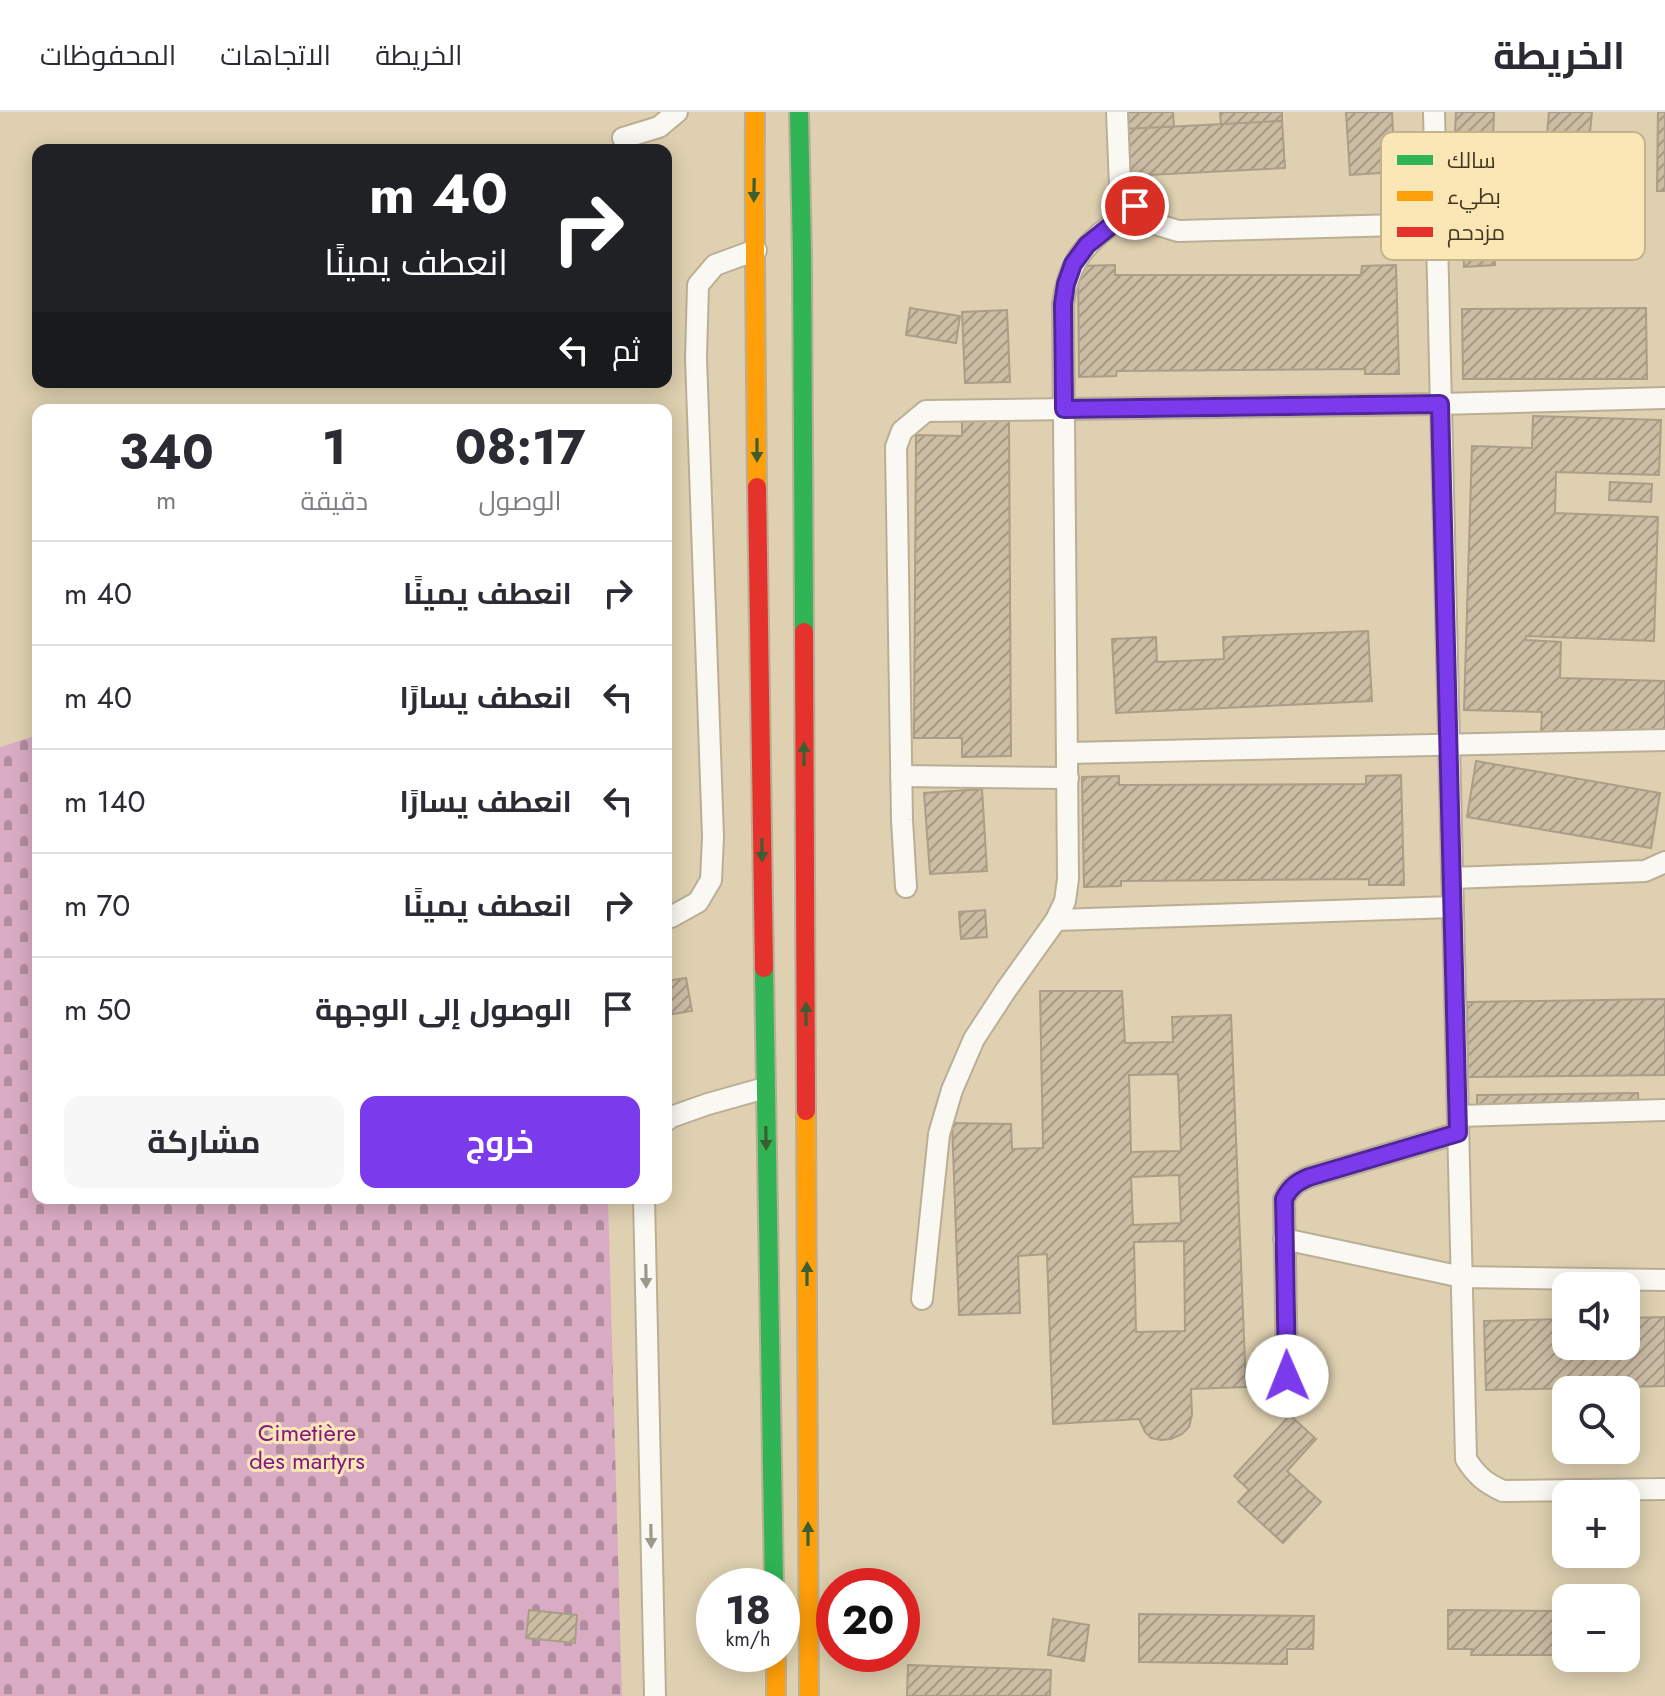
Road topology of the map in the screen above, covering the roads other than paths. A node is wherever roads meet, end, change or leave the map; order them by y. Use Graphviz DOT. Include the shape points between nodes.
graph roads {
  1 [pos="677,112"];
  2 [pos="755,112"];
  3 [pos="799,112"];
  4 [pos="1117,112"];
  5 [pos="1434,112"];
  6 [pos="1434,132"];
  7 [pos="623,138"];
  8 [pos="1135,206"];
  9 [pos="1381,225"];
  10 [pos="756,250"];
  11 [pos="1437,260"];
  12 [pos="1665,398"];
  13 [pos="1440,404"];
  14 [pos="1064,409"];
  15 [pos="1665,740"];
  16 [pos="1448,745"];
  17 [pos="1068,753"];
  18 [pos="901,776"];
  19 [pos="1068,778"];
  20 [pos="1665,862"];
  21 [pos="1452,878"];
  22 [pos="906,887"];
  23 [pos="1453,907"];
  24 [pos="672,916"];
  25 [pos="1056,920"];
  26 [pos="765,1088"];
  27 [pos="1665,1110"];
  28 [pos="672,1117"];
  29 [pos="1458,1124"];
  30 [pos="644,1204"];
  31 [pos="1284,1239"];
  32 [pos="1462,1277"];
  33 [pos="1665,1280"];
  34 [pos="922,1299"];
  35 [pos="1287,1376"];
  36 [pos="1665,1489"];
  37 [pos="774,1568"];
  38 [pos="776,1672"];
  39 [pos="655,1696"];
  40 [pos="776,1696"];
  41 [pos="809,1696"];
  1 -- 7 [label="lane" via="659,127"];
  2 -- 10 [label="highway, one-way"];
  41 -- 3 [label="highway, one-way"];
  4 -- 8 [label="lane" via="1120,186"];
  5 -- 6 [label="lane"];
  8 -- 9 [label="lane" via="1152,223 1178,231"];
  8 -- 14 [label="lane" via="1087,245 1069,274 1063,304"];
  10 -- 24 [label="lane" via="715,265 698,285 713,837 711,880 698,902"];
  10 -- 26 [label="highway, one-way"];
  11 -- 13 [label="lane"];
  12 -- 13 [label="lane"];
  13 -- 14 [label="lane"];
  13 -- 16 [label="lane"];
  14 -- 17 [label="lane"];
  14 -- 18 [label="lane" via="926,411 902,431 896,447"];
  15 -- 16 [label="lane"];
  16 -- 17 [label="lane"];
  16 -- 21 [label="lane"];
  17 -- 19 [label="lane"];
  18 -- 19 [label="lane"];
  18 -- 22 [label="lane"];
  19 -- 25 [label="lane" via="1068,879"];
  20 -- 21 [label="lane" via="1645,871"];
  21 -- 23 [label="lane"];
  23 -- 25 [label="lane"];
  23 -- 29 [label="lane"];
  25 -- 34 [label="lane" via="974,1039 952,1090 939,1134"];
  26 -- 28 [label="lane"];
  26 -- 37 [label="highway, one-way"];
  27 -- 29 [label="lane"];
  29 -- 31 [label="lane" via="1297,1182 1284,1199"];
  29 -- 32 [label="lane"];
  30 -- 39 [label="lane, one-way"];
  31 -- 32 [label="lane"];
  31 -- 35 [label="lane"];
  32 -- 33 [label="lane"];
  32 -- 36 [label="lane" via="1466,1459 1475,1474 1503,1491"];
  38 -- 40 [label="highway"];
}
